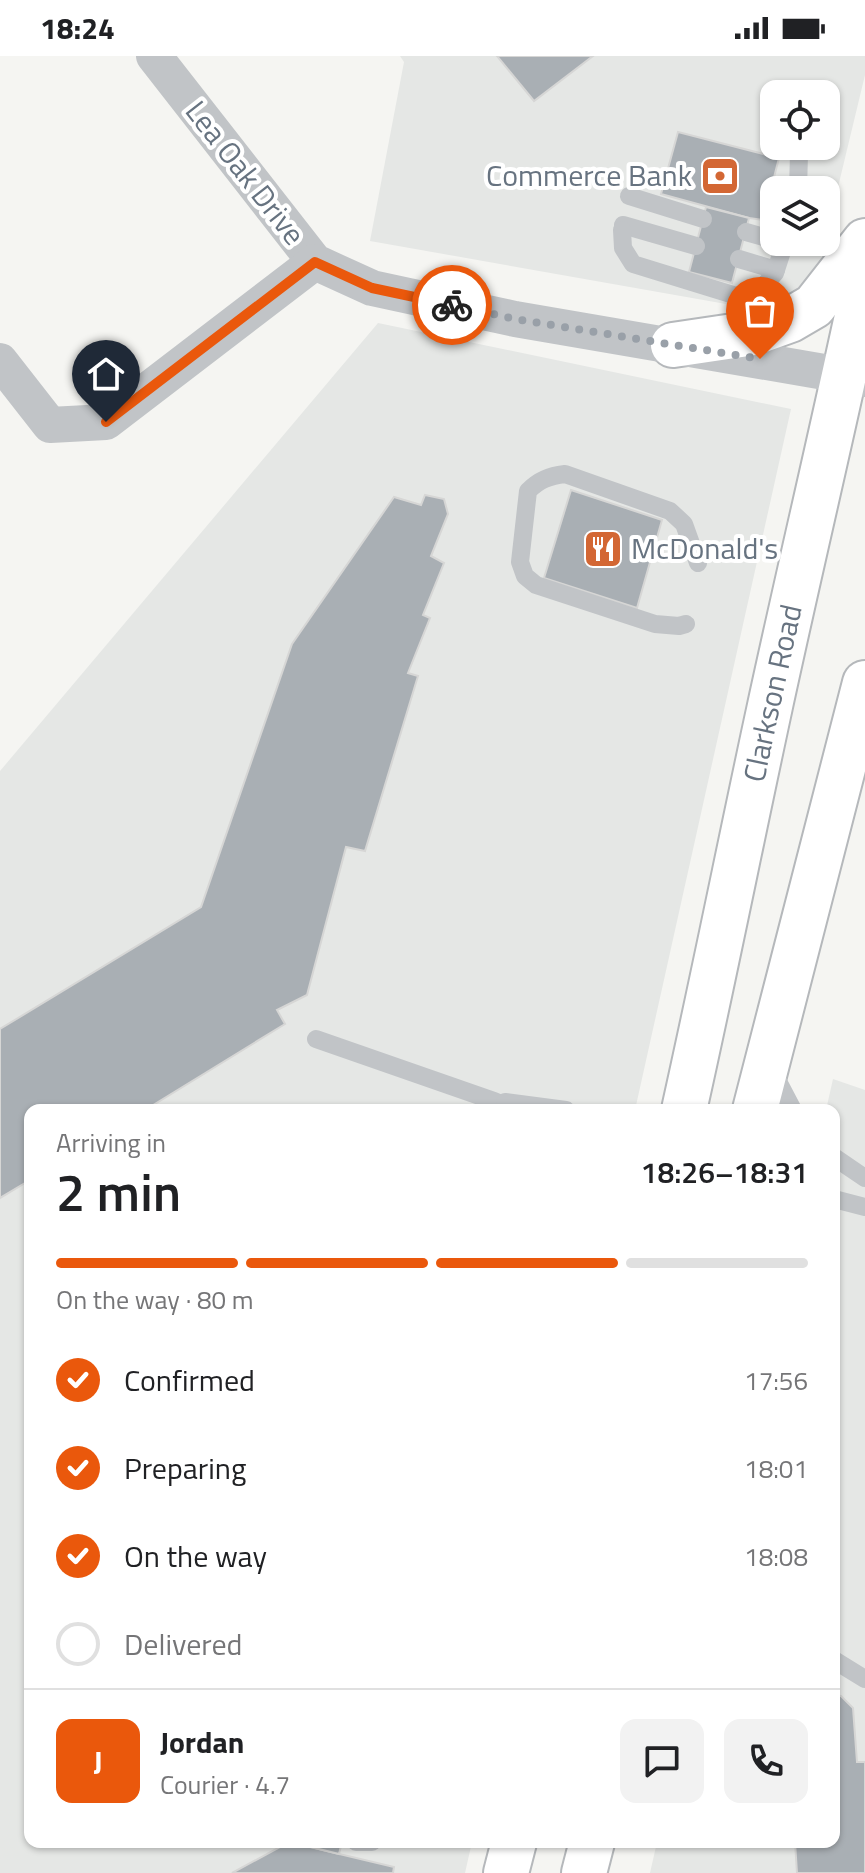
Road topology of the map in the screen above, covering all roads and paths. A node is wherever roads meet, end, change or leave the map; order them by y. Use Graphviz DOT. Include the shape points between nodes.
graph roads {
  1 [pos="154,56"];
  2 [pos="629,196"];
  3 [pos="703,219"];
  4 [pos="746,232"];
  5 [pos="760,236"];
  6 [pos="865,241"];
  7 [pos="696,246"];
  8 [pos="778,256"];
  9 [pos="739,259"];
  10 [pos="315,262"];
  11 [pos="776,270"];
  12 [pos="865,279"];
  13 [pos="673,345"];
  14 [pos="0,361"];
  15 [pos="855,377"];
  16 [pos="698,563"];
  17 [pos="686,624"];
  18 [pos="865,683"];
  19 [pos="316,1039"];
  20 [pos="767,1062"];
  21 [pos="494,1101"];
  22 [pos="501,1104"];
  23 [pos="518,1104"];
  24 [pos="685,1104"];
  25 [pos="756,1104"];
  26 [pos="790,1104"];
  27 [pos="840,1161"];
  28 [pos="865,1178"];
  29 [pos="840,1201"];
  30 [pos="865,1207"];
  31 [pos="840,1664"];
  32 [pos="865,1679"];
  33 [pos="512,1848"];
  34 [pos="590,1848"];
  35 [pos="506,1873"];
  36 [pos="584,1873"];
  1 -- 10 [label="street, Lea Oak Drive"];
  2 -- 3 [label="lane"];
  4 -- 5 [label="lane"];
  6 -- 13 [label="main road" via="814,306 790,320 754,333"];
  7 -- 11 [label="lane" via="623,227 623,248 633,264 740,297 757,294"];
  8 -- 11 [label="lane"];
  9 -- 11 [label="lane"];
  10 -- 13 [label="street, Lea Oak Drive" via="372,288"];
  10 -- 14 [label="street" via="106,422 50,425"];
  12 -- 15 [label="main road, Clarkson Road"];
  13 -- 15 [label="street, Lea Oak Drive"];
  15 -- 24 [label="main road, Clarkson Road" via="769,709"];
  16 -- 17 [label="lane" via="684,524 670,511 565,474 550,476 528,491 520,562 525,576 536,585 655,624"];
  18 -- 20 [label="main road"];
  19 -- 21 [label="lane"];
  20 -- 25 [label="main road"];
  20 -- 26 [label="lane"];
  21 -- 22 [label="lane"];
  21 -- 23 [label="lane"];
  27 -- 28 [label="lane"];
  29 -- 30 [label="lane"];
  31 -- 32 [label="lane"];
  33 -- 35 [label="main road"];
  34 -- 36 [label="main road"];
}
